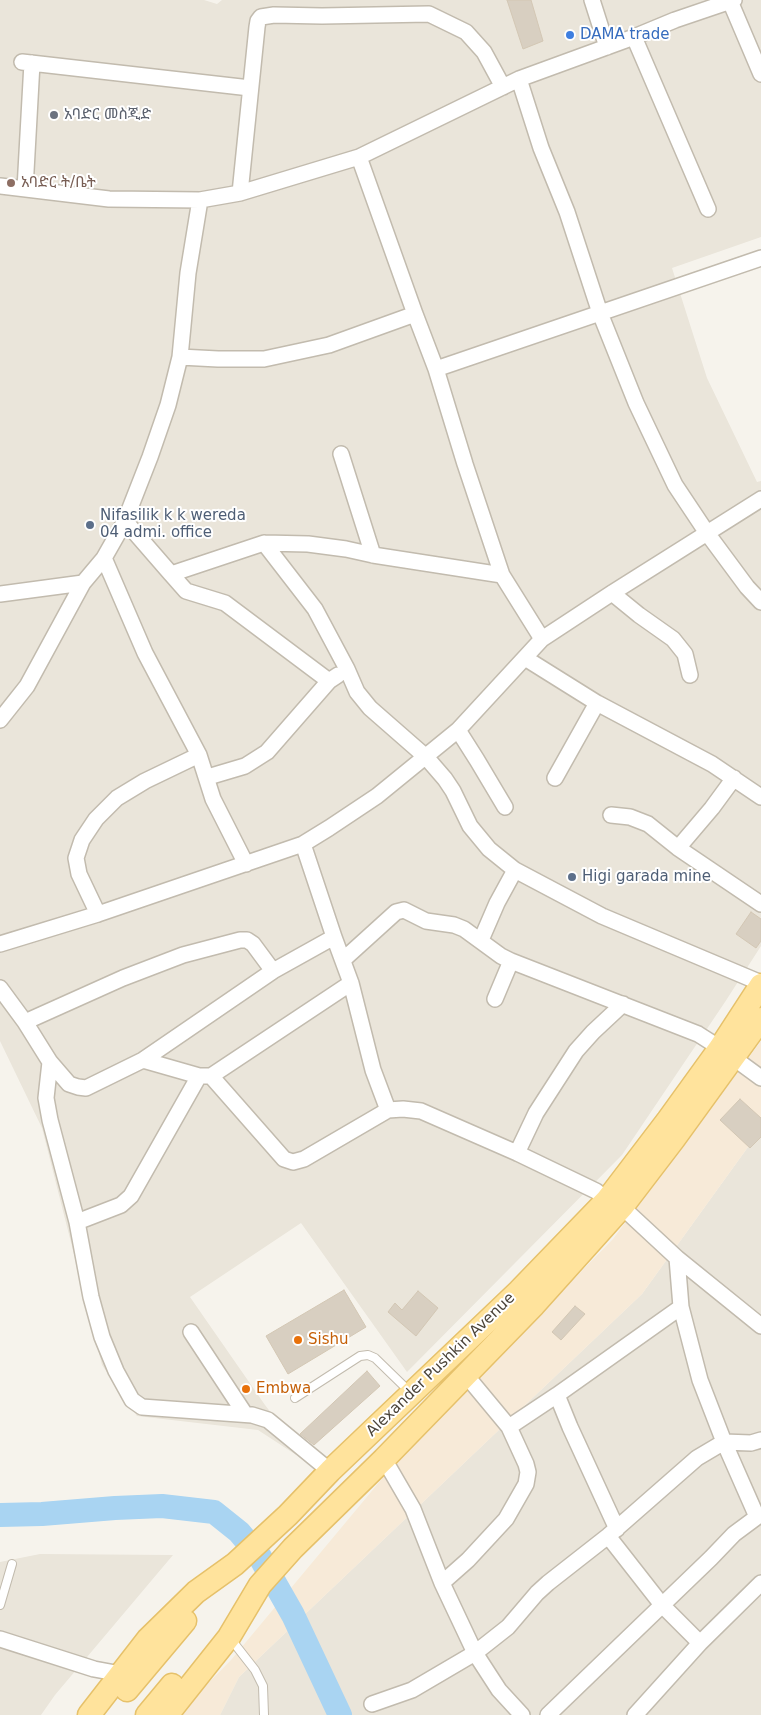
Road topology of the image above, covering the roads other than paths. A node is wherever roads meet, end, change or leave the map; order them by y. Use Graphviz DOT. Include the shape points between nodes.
graph roads {
  1 [pos="592,0"];
  2 [pos="732,1"];
  3 [pos="634,37"];
  4 [pos="607,47"];
  5 [pos="761,74"];
  6 [pos="519,79"];
  7 [pos="503,87"];
  8 [pos="250,88"];
  9 [pos="359,157"];
  10 [pos="0,186"];
  11 [pos="25,189"];
  12 [pos="240,193"];
  13 [pos="200,200"];
  14 [pos="708,209"];
  15 [pos="761,258"];
  16 [pos="600,313"];
  17 [pos="415,314"];
  18 [pos="180,357"];
  19 [pos="436,369"];
  20 [pos="341,454"];
  21 [pos="761,499"];
  22 [pos="125,521"];
  23 [pos="707,533"];
  24 [pos="264,543"];
  25 [pos="373,555"];
  26 [pos="104,558"];
  27 [pos="171,574"];
  28 [pos="502,575"];
  29 [pos="83,583"];
  30 [pos="612,593"];
  31 [pos="0,594"];
  32 [pos="761,602"];
  33 [pos="542,640"];
  34 [pos="525,658"];
  35 [pos="347,669"];
  36 [pos="690,675"];
  37 [pos="329,681"];
  38 [pos="597,703"];
  39 [pos="3,713"];
  40 [pos="458,730"];
  41 [pos="199,755"];
  42 [pos="426,757"];
  43 [pos="208,777"];
  44 [pos="555,778"];
  45 [pos="734,778"];
  46 [pos="761,797"];
  47 [pos="504,808"];
  48 [pos="611,815"];
  49 [pos="303,844"];
  50 [pos="678,848"];
  51 [pos="246,864"];
  52 [pos="515,870"];
  53 [pos="761,904"];
  54 [pos="98,914"];
  55 [pos="334,937"];
  56 [pos="481,940"];
  57 [pos="0,944"];
  58 [pos="344,960"];
  59 [pos="511,961"];
  60 [pos="273,971"];
  61 [pos="351,983"];
  62 [pos="761,984"];
  63 [pos="0,988"];
  64 [pos="495,999"];
  65 [pos="623,1004"];
  66 [pos="761,1019"];
  67 [pos="25,1022"];
  68 [pos="727,1053"];
  69 [pos="143,1060"];
  70 [pos="50,1062"];
  71 [pos="205,1076"];
  72 [pos="761,1078"];
  73 [pos="388,1110"];
  74 [pos="517,1153"];
  75 [pos="614,1204"];
  76 [pos="77,1222"];
  77 [pos="677,1258"];
  78 [pos="681,1308"];
  79 [pos="761,1326"];
  80 [pos="191,1332"];
  81 [pos="465,1374"];
  82 [pos="412,1394"];
  83 [pos="557,1395"];
  84 [pos="295,1398"];
  85 [pos="245,1414"];
  86 [pos="510,1427"];
  87 [pos="761,1440"];
  88 [pos="724,1442"];
  89 [pos="384,1459"];
  90 [pos="330,1471"];
  91 [pos="759,1521"];
  92 [pos="613,1532"];
  93 [pos="12,1564"];
  94 [pos="235,1564"];
  95 [pos="442,1582"];
  96 [pos="761,1583"];
  97 [pos="260,1585"];
  98 [pos="0,1605"];
  99 [pos="662,1605"];
  100 [pos="229,1637"];
  101 [pos="0,1639"];
  102 [pos="700,1643"];
  103 [pos="475,1653"];
  104 [pos="121,1674"];
  105 [pos="372,1704"];
  106 [pos="89,1715"];
  107 [pos="108,1715"];
  108 [pos="147,1715"];
  109 [pos="167,1715"];
  110 [pos="264,1715"];
  111 [pos="522,1715"];
  112 [pos="548,1715"];
  113 [pos="635,1715"];
  1 -- 4 [label="street"];
  2 -- 3 [label="street"];
  2 -- 5 [label="street"];
  3 -- 4 [label="street"];
  3 -- 14 [label="street"];
  4 -- 6 [label="street"];
  6 -- 7 [label="street"];
  6 -- 16 [label="street"];
  7 -- 8 [label="street" via="484,52 466,32 429,14 261,17 256,26"];
  7 -- 9 [label="street"];
  8 -- 11 [label="street" via="27,62"];
  8 -- 12 [label="street"];
  9 -- 12 [label="street"];
  9 -- 17 [label="street"];
  10 -- 11 [label="street"];
  11 -- 13 [label="street" via="109,199"];
  12 -- 13 [label="street"];
  13 -- 18 [label="street" via="188,273"];
  15 -- 16 [label="street"];
  16 -- 19 [label="street"];
  16 -- 23 [label="street" via="636,403 675,485"];
  17 -- 18 [label="street" via="330,345 264,359"];
  17 -- 19 [label="street"];
  18 -- 22 [label="street" via="168,404"];
  19 -- 28 [label="street"];
  20 -- 25 [label="street"];
  21 -- 23 [label="street"];
  22 -- 26 [label="street"];
  22 -- 27 [label="street"];
  23 -- 30 [label="street"];
  23 -- 32 [label="street"];
  24 -- 25 [label="street" via="308,544"];
  24 -- 27 [label="street"];
  24 -- 35 [label="street" via="315,609"];
  25 -- 28 [label="street"];
  26 -- 29 [label="street"];
  26 -- 41 [label="street" via="145,653"];
  27 -- 37 [label="street" via="186,591 225,603"];
  28 -- 33 [label="street"];
  29 -- 31 [label="street"];
  29 -- 39 [label="street" via="27,686"];
  30 -- 33 [label="street"];
  30 -- 36 [label="street" via="673,639 685,654"];
  33 -- 34 [label="street"];
  34 -- 38 [label="street"];
  34 -- 40 [label="street"];
  35 -- 37 [label="street"];
  35 -- 42 [label="street" via="357,692 370,708"];
  37 -- 43 [label="street" via="267,752 245,766"];
  38 -- 44 [label="street"];
  38 -- 45 [label="street"];
  40 -- 42 [label="street"];
  40 -- 47 [label="street"];
  41 -- 43 [label="street"];
  41 -- 54 [label="street" via="117,798 86,833 76,858 79,874"];
  42 -- 49 [label="street" via="377,796"];
  42 -- 52 [label="street" via="453,790 470,826 489,849"];
  43 -- 51 [label="street" via="214,799"];
  45 -- 46 [label="street"];
  45 -- 50 [label="street"];
  48 -- 50 [label="street" via="648,824"];
  49 -- 51 [label="street"];
  49 -- 55 [label="street"];
  50 -- 53 [label="street"];
  51 -- 54 [label="street"];
  52 -- 56 [label="street"];
  52 -- 62 [label="street" via="602,916"];
  54 -- 57 [label="street"];
  55 -- 58 [label="street"];
  55 -- 60 [label="street"];
  56 -- 58 [label="street" via="454,925 426,921 400,910"];
  56 -- 59 [label="street"];
  58 -- 61 [label="street"];
  59 -- 64 [label="street"];
  59 -- 65 [label="street"];
  60 -- 67 [label="street" via="253,944 240,940 183,955"];
  60 -- 69 [label="street"];
  61 -- 71 [label="street"];
  61 -- 73 [label="street" via="373,1070"];
  62 -- 68 [label="main road, Alexander Pushkin Avenue"];
  63 -- 67 [label="street"];
  65 -- 68 [label="street" via="698,1034"];
  65 -- 74 [label="street" via="576,1051 536,1113"];
  66 -- 68 [label="main road, Alexander Pushkin Avenue"];
  67 -- 70 [label="street"];
  68 -- 72 [label="street"];
  68 -- 75 [label="main road, Alexander Pushkin Avenue" via="668,1120"];
  69 -- 70 [label="street" via="86,1088 69,1084"];
  69 -- 71 [label="street"];
  70 -- 76 [label="street" via="46,1098"];
  71 -- 73 [label="street" via="284,1159 293,1162 304,1159"];
  71 -- 76 [label="street" via="131,1196 121,1205"];
  73 -- 74 [label="street" via="421,1111"];
  74 -- 75 [label="street"];
  75 -- 77 [label="street"];
  75 -- 81 [label="main road, Alexander Pushkin Avenue" via="534,1304"];
  75 -- 82 [label="main road, Alexander Pushkin Avenue"];
  76 -- 85 [label="street" via="102,1337 132,1400 142,1407"];
  77 -- 78 [label="street"];
  77 -- 79 [label="street"];
  78 -- 83 [label="street"];
  78 -- 88 [label="street" via="700,1380"];
  80 -- 85 [label="street"];
  81 -- 86 [label="street"];
  81 -- 89 [label="main road, Alexander Pushkin Avenue"];
  82 -- 84 [label="lane" via="368,1355 360,1356"];
  82 -- 90 [label="main road, Alexander Pushkin Avenue"];
  83 -- 86 [label="street"];
  83 -- 92 [label="street"];
  85 -- 90 [label="street" via="268,1420"];
  86 -- 95 [label="street" via="526,1464 526,1484 506,1519 468,1560"];
  87 -- 88 [label="street"];
  88 -- 91 [label="street"];
  88 -- 92 [label="street" via="697,1458"];
  89 -- 95 [label="street" via="413,1509"];
  89 -- 97 [label="main road, Alexander Pushkin Avenue"];
  90 -- 94 [label="main road, Alexander Pushkin Avenue" via="288,1516"];
  91 -- 99 [label="street" via="734,1534"];
  92 -- 99 [label="street"];
  92 -- 103 [label="street" via="548,1583 508,1627"];
  93 -- 98 [label="lane"];
  94 -- 104 [label="main road, Alexander Pushkin Avenue" via="196,1592 148,1639"];
  94 -- 107 [label="main road"];
  95 -- 103 [label="street"];
  96 -- 102 [label="street"];
  97 -- 100 [label="main road, Alexander Pushkin Avenue"];
  97 -- 108 [label="main road"];
  99 -- 102 [label="street"];
  99 -- 112 [label="street"];
  100 -- 109 [label="main road, Alexander Pushkin Avenue"];
  100 -- 110 [label="lane" via="255,1670 263,1686"];
  101 -- 104 [label="street" via="94,1669"];
  102 -- 113 [label="street"];
  103 -- 105 [label="street" via="412,1690"];
  103 -- 111 [label="street" via="499,1690"];
  104 -- 106 [label="main road, Alexander Pushkin Avenue"];
}
